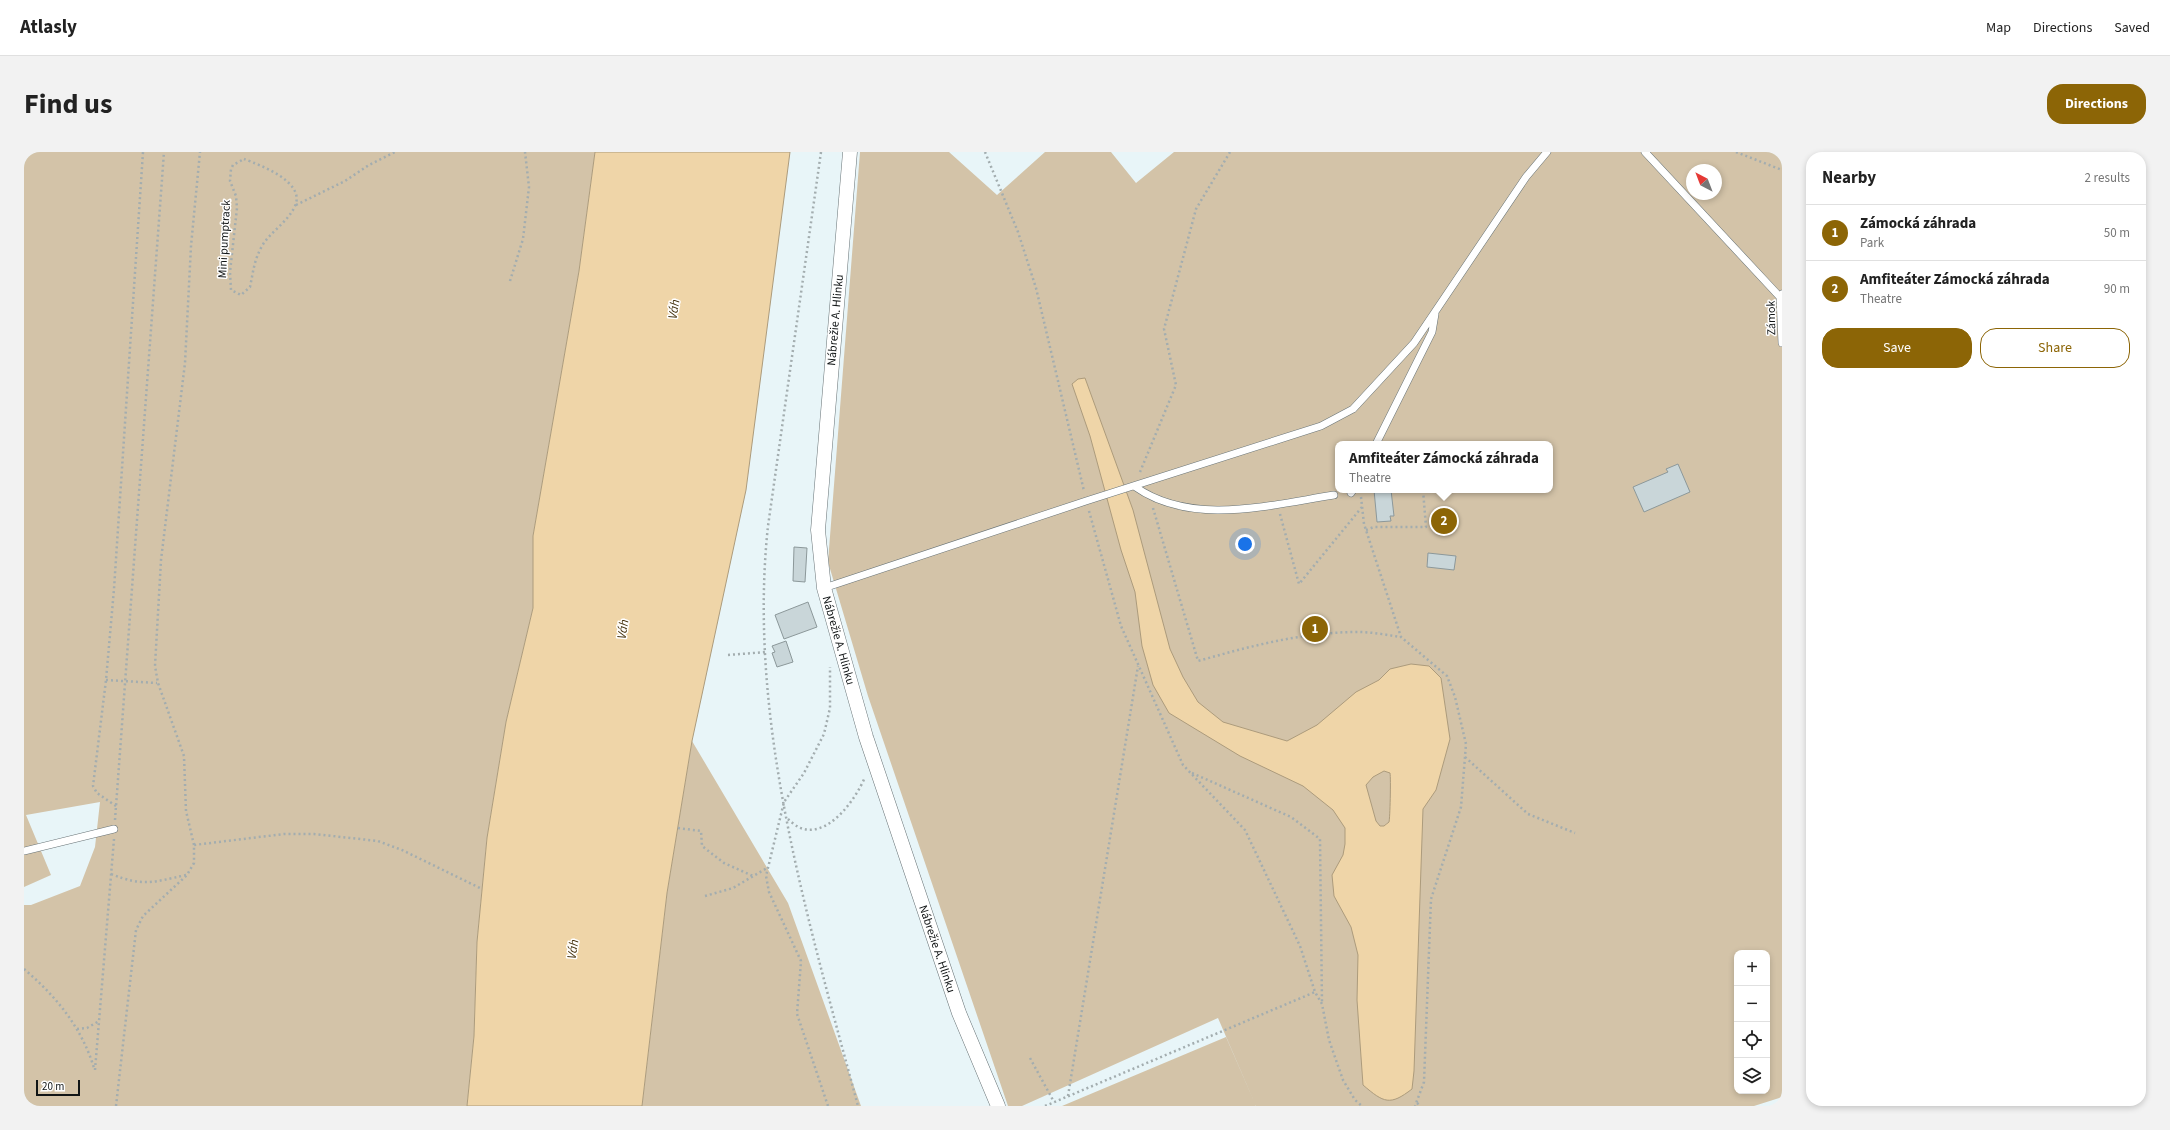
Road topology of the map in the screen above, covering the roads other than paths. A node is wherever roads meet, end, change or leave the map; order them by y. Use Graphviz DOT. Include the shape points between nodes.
graph roads {
  1 [pos="850,152"];
  2 [pos="1547,152"];
  3 [pos="1645,152"];
  4 [pos="1781,295"];
  5 [pos="1436,310"];
  6 [pos="1782,343"];
  7 [pos="1378,441"];
  8 [pos="1132,486"];
  9 [pos="1334,495"];
  10 [pos="824,588"];
  11 [pos="114,829"];
  12 [pos="24,851"];
  13 [pos="998,1106"];
  1 -- 10 [label="street, Nábrežie A. Hlinku" via="818,530"];
  2 -- 5 [label="lane" via="1526,177"];
  3 -- 4 [label="lane"];
  4 -- 6 [label="lane, Zámok"];
  5 -- 7 [label="lane" via="1432,332"];
  5 -- 8 [label="lane" via="1405,354 1353,409 1321,426"];
  8 -- 9 [label="lane" via="1149,496 1181,507 1224,510"];
  8 -- 10 [label="lane"];
  10 -- 13 [label="street, Nábrežie A. Hlinku" via="872,757 959,1013"];
  11 -- 12 [label="lane"];
}
